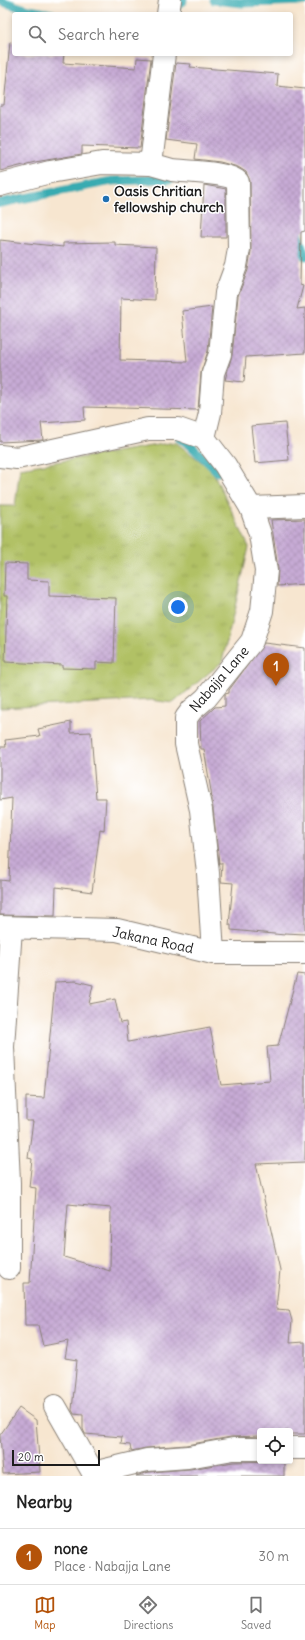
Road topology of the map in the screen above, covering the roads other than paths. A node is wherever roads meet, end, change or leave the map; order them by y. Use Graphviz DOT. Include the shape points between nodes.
graph roads {
  1 [pos="170,0"];
  2 [pos="168,12"];
  3 [pos="164,56"];
  4 [pos="150,164"];
  5 [pos="0,185"];
  6 [pos="204,438"];
  7 [pos="0,456"];
  8 [pos="305,506"];
  9 [pos="251,508"];
  10 [pos="6,928"];
  11 [pos="305,952"];
  12 [pos="214,953"];
  13 [pos="9,1268"];
  14 [pos="55,1406"];
  15 [pos="293,1448"];
  16 [pos="305,1448"];
  17 [pos="257,1449"];
  18 [pos="94,1474"];
  1 -- 2 [label="street"];
  3 -- 4 [label="street"];
  4 -- 5 [label="street" via="102,163 50,172"];
  4 -- 6 [label="street" via="216,174 236,179 238,186 239,249 226,293 220,354 213,373 210,413"];
  6 -- 7 [label="street" via="178,429 148,429 17,458"];
  6 -- 9 [label="street, Nabajja Lane" via="225,465"];
  8 -- 9 [label="street"];
  9 -- 12 [label="street, Nabajja Lane" via="260,534 266,571 262,611 252,641 206,698 186,718 186,744 201,810"];
  10 -- 12 [label="street, Jakana Road" via="117,930"];
  10 -- 13 [label="street" via="4,1047"];
  11 -- 12 [label="street, Jakana Road"];
  14 -- 18 [label="street"];
  15 -- 16 [label="street"];
  17 -- 18 [label="street" via="233,1449 188,1457 147,1460"];
}
